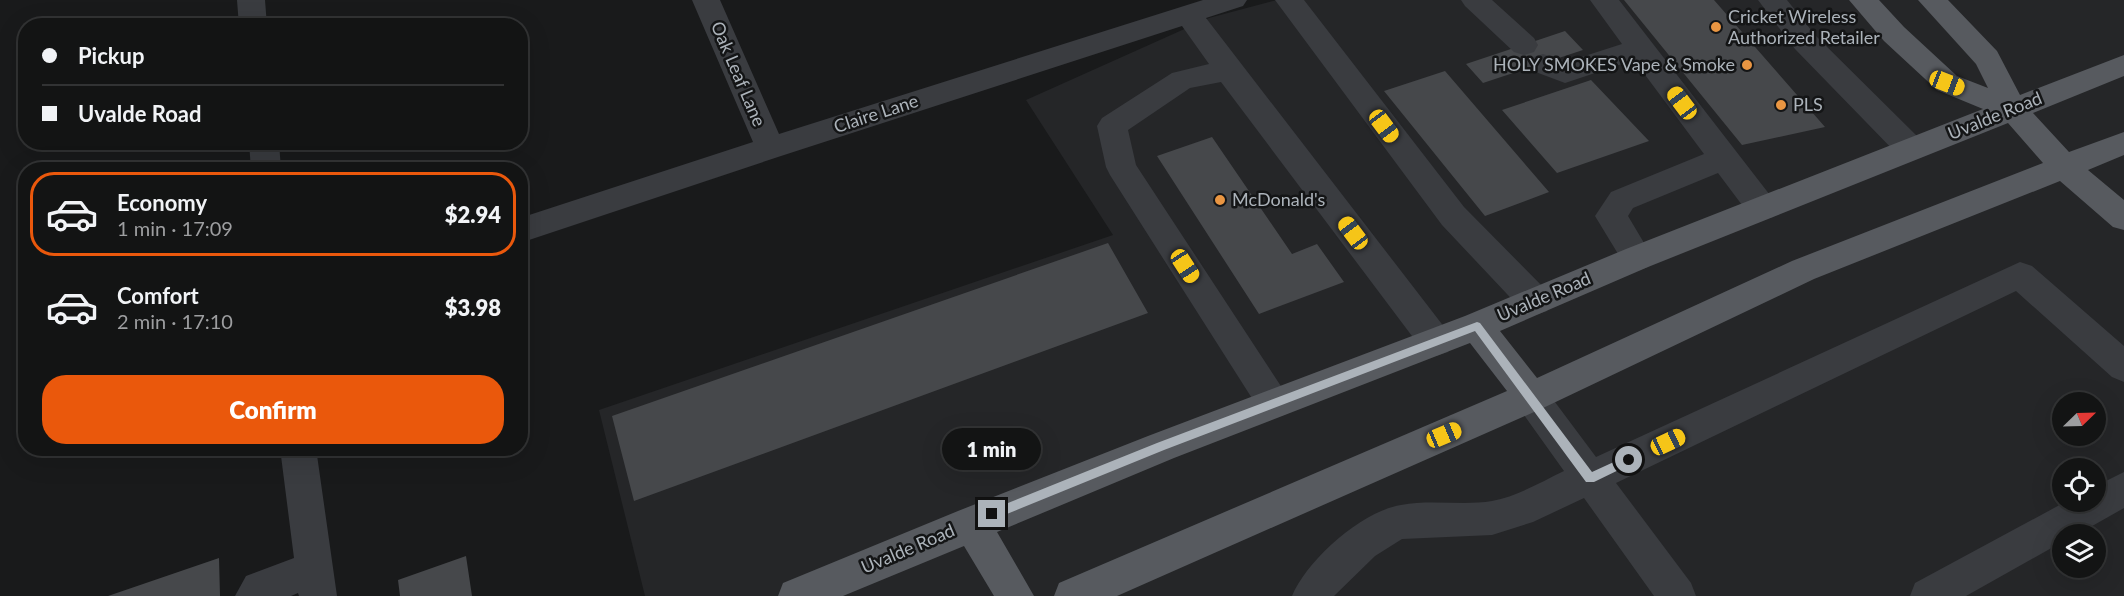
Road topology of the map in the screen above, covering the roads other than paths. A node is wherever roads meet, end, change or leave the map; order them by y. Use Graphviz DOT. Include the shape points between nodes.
graph roads {
  1 [pos="251,0"];
  2 [pos="706,0"];
  3 [pos="1233,0"];
  4 [pos="1289,0"];
  5 [pos="1475,0"];
  6 [pos="1604,0"];
  7 [pos="1772,0"];
  8 [pos="1863,0"];
  9 [pos="1932,0"];
  10 [pos="1151,11"];
  11 [pos="1188,14"];
  12 [pos="252,18"];
  13 [pos="1640,48"];
  14 [pos="2124,65"];
  15 [pos="1228,70"];
  16 [pos="2013,109"];
  17 [pos="2124,143"];
  18 [pos="770,148"];
  19 [pos="1911,149"];
  20 [pos="1724,158"];
  21 [pos="2065,168"];
  22 [pos="1762,208"];
  23 [pos="2124,218"];
  24 [pos="528,228"];
  25 [pos="1637,258"];
  26 [pos="1535,301"];
  27 [pos="1477,326"];
  28 [pos="1436,342"];
  29 [pos="2124,367"];
  30 [pos="1531,397"];
  31 [pos="1274,403"];
  32 [pos="299,456"];
  33 [pos="1590,478"];
  34 [pos="2124,489"];
  35 [pos="971,523"];
  36 [pos="316,582"];
  37 [pos="254,596"];
  38 [pos="797,596"];
  39 [pos="1015,596"];
  40 [pos="1072,596"];
  41 [pos="1311,596"];
  42 [pos="1677,596"];
  43 [pos="1929,596"];
  1 -- 12 [label="street"];
  2 -- 18 [label="street, Oak Leaf Lane"];
  3 -- 11 [label="street, Claire Lane"];
  4 -- 26 [label="street" via="1453,216"];
  5 -- 13 [label="street" via="1534,54 1565,73"];
  6 -- 13 [label="street"];
  7 -- 19 [label="street" via="1805,42"];
  8 -- 16 [label="main road" via="1947,83"];
  9 -- 16 [label="main road" via="1987,58"];
  10 -- 11 [label="street, Claire Lane"];
  10 -- 18 [label="street, Claire Lane"];
  11 -- 15 [label="street"];
  13 -- 20 [label="street"];
  14 -- 16 [label="main road, Uvalde Road"];
  15 -- 28 [label="street"];
  15 -- 31 [label="street" via="1182,80 1112,126 1121,167"];
  16 -- 19 [label="main road, Uvalde Road"];
  16 -- 21 [label="main road"];
  17 -- 21 [label="main road"];
  18 -- 24 [label="street, Claire Lane"];
  19 -- 22 [label="main road, Uvalde Road"];
  20 -- 22 [label="street"];
  20 -- 25 [label="street" via="1622,200 1611,216"];
  21 -- 23 [label="main road"];
  21 -- 30 [label="main road" via="1803,270"];
  22 -- 25 [label="main road, Uvalde Road"];
  25 -- 26 [label="main road, Uvalde Road"];
  26 -- 27 [label="main road, Uvalde Road"];
  27 -- 28 [label="main road, Uvalde Road"];
  27 -- 30 [label="main road"];
  28 -- 31 [label="main road, Uvalde Road"];
  29 -- 33 [label="street" via="2020,275"];
  30 -- 33 [label="street"];
  30 -- 40 [label="main road"];
  31 -- 35 [label="main road, Uvalde Road"];
  32 -- 36 [label="street"];
  33 -- 41 [label="street" via="1521,510 1492,518 1400,522 1362,543"];
  33 -- 42 [label="street"];
  34 -- 43 [label="street"];
  35 -- 38 [label="main road, Uvalde Road"];
  35 -- 39 [label="main road"];
  36 -- 37 [label="street" via="260,589"];
}
